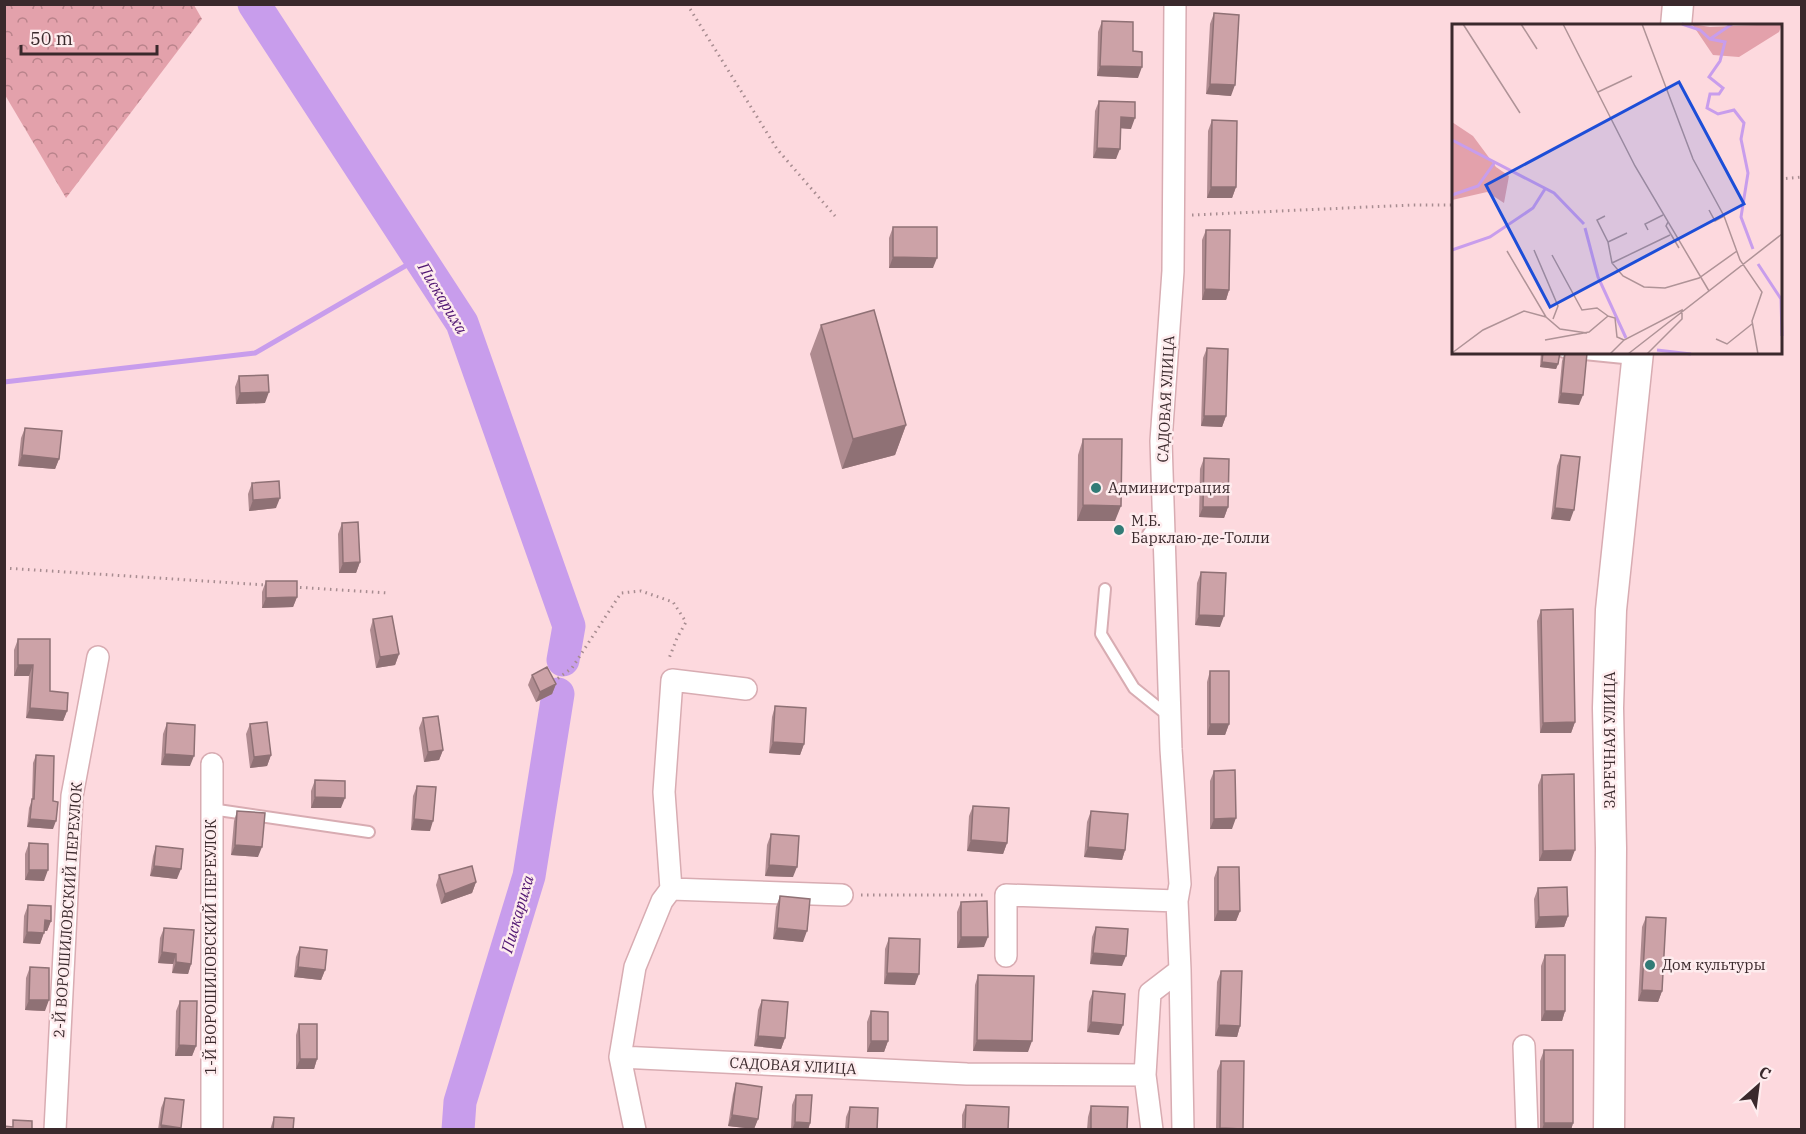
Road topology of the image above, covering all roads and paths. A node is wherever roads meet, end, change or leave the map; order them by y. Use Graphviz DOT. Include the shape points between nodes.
graph roads {
  1 [pos="687,4"];
  2 [pos="1174,4"];
  3 [pos="1678,4"];
  4 [pos="1676,24"];
  5 [pos="1802,177"];
  6 [pos="1782,178"];
  7 [pos="1452,205"];
  8 [pos="836,216"];
  9 [pos="1172,216"];
  10 [pos="1601,354"];
  11 [pos="1638,356"];
  12 [pos="1164,513"];
  13 [pos="1148,534"];
  14 [pos="4,568"];
  15 [pos="268,585"];
  16 [pos="292,587"];
  17 [pos="1105,589"];
  18 [pos="388,593"];
  19 [pos="98,657"];
  20 [pos="672,680"];
  21 [pos="553,683"];
  22 [pos="746,689"];
  23 [pos="1170,717"];
  24 [pos="212,764"];
  25 [pos="211,808"];
  26 [pos="369,832"];
  27 [pos="671,889"];
  28 [pos="842,895"];
  29 [pos="1006,895"];
  30 [pos="1177,901"];
  31 [pos="1006,956"];
  32 [pos="1180,970"];
  33 [pos="1524,1046"];
  34 [pos="620,1057"];
  35 [pos="1145,1075"];
  36 [pos="55,1130"];
  37 [pos="212,1130"];
  38 [pos="635,1130"];
  39 [pos="1152,1130"];
  40 [pos="1183,1130"];
  41 [pos="1527,1130"];
  42 [pos="1609,1130"];
  1 -- 8 [label="path" via="777,149"];
  2 -- 9 [label="street, САДОВАЯ УЛИЦА"];
  3 -- 4 [label="street"];
  5 -- 6 [label="path"];
  7 -- 9 [label="path"];
  9 -- 12 [label="street, САДОВАЯ УЛИЦА" via="1173,271 1161,441"];
  10 -- 11 [label="lane"];
  11 -- 42 [label="street, ЗАРЕЧНАЯ УЛИЦА" via="1610,621"];
  12 -- 13 [label="lane"];
  12 -- 23 [label="street, САДОВАЯ УЛИЦА"];
  14 -- 15 [label="path"];
  16 -- 18 [label="path"];
  17 -- 23 [label="lane" via="1101,634 1134,688"];
  19 -- 36 [label="street, 2-Й ВОРОШИЛОВСКИЙ ПЕРЕУЛОК" via="72,796"];
  20 -- 21 [label="path" via="668,663 686,622 673,602 641,591 621,593 573,668"];
  20 -- 22 [label="street"];
  20 -- 27 [label="street" via="664,792"];
  23 -- 30 [label="street, САДОВАЯ УЛИЦА" via="1180,884"];
  24 -- 25 [label="street, 1-Й ВОРОШИЛОВСКИЙ ПЕРЕУЛОК"];
  25 -- 26 [label="lane"];
  25 -- 37 [label="street, 1-Й ВОРОШИЛОВСКИЙ ПЕРЕУЛОК"];
  27 -- 28 [label="street"];
  27 -- 34 [label="street" via="635,967"];
  28 -- 29 [label="path"];
  29 -- 30 [label="street"];
  29 -- 31 [label="street"];
  30 -- 32 [label="street, САДОВАЯ УЛИЦА"];
  32 -- 35 [label="street" via="1150,993"];
  32 -- 40 [label="street, САДОВАЯ УЛИЦА"];
  33 -- 41 [label="street"];
  34 -- 35 [label="street, САДОВАЯ УЛИЦА" via="967,1074"];
  34 -- 38 [label="street"];
  35 -- 39 [label="street"];
}
